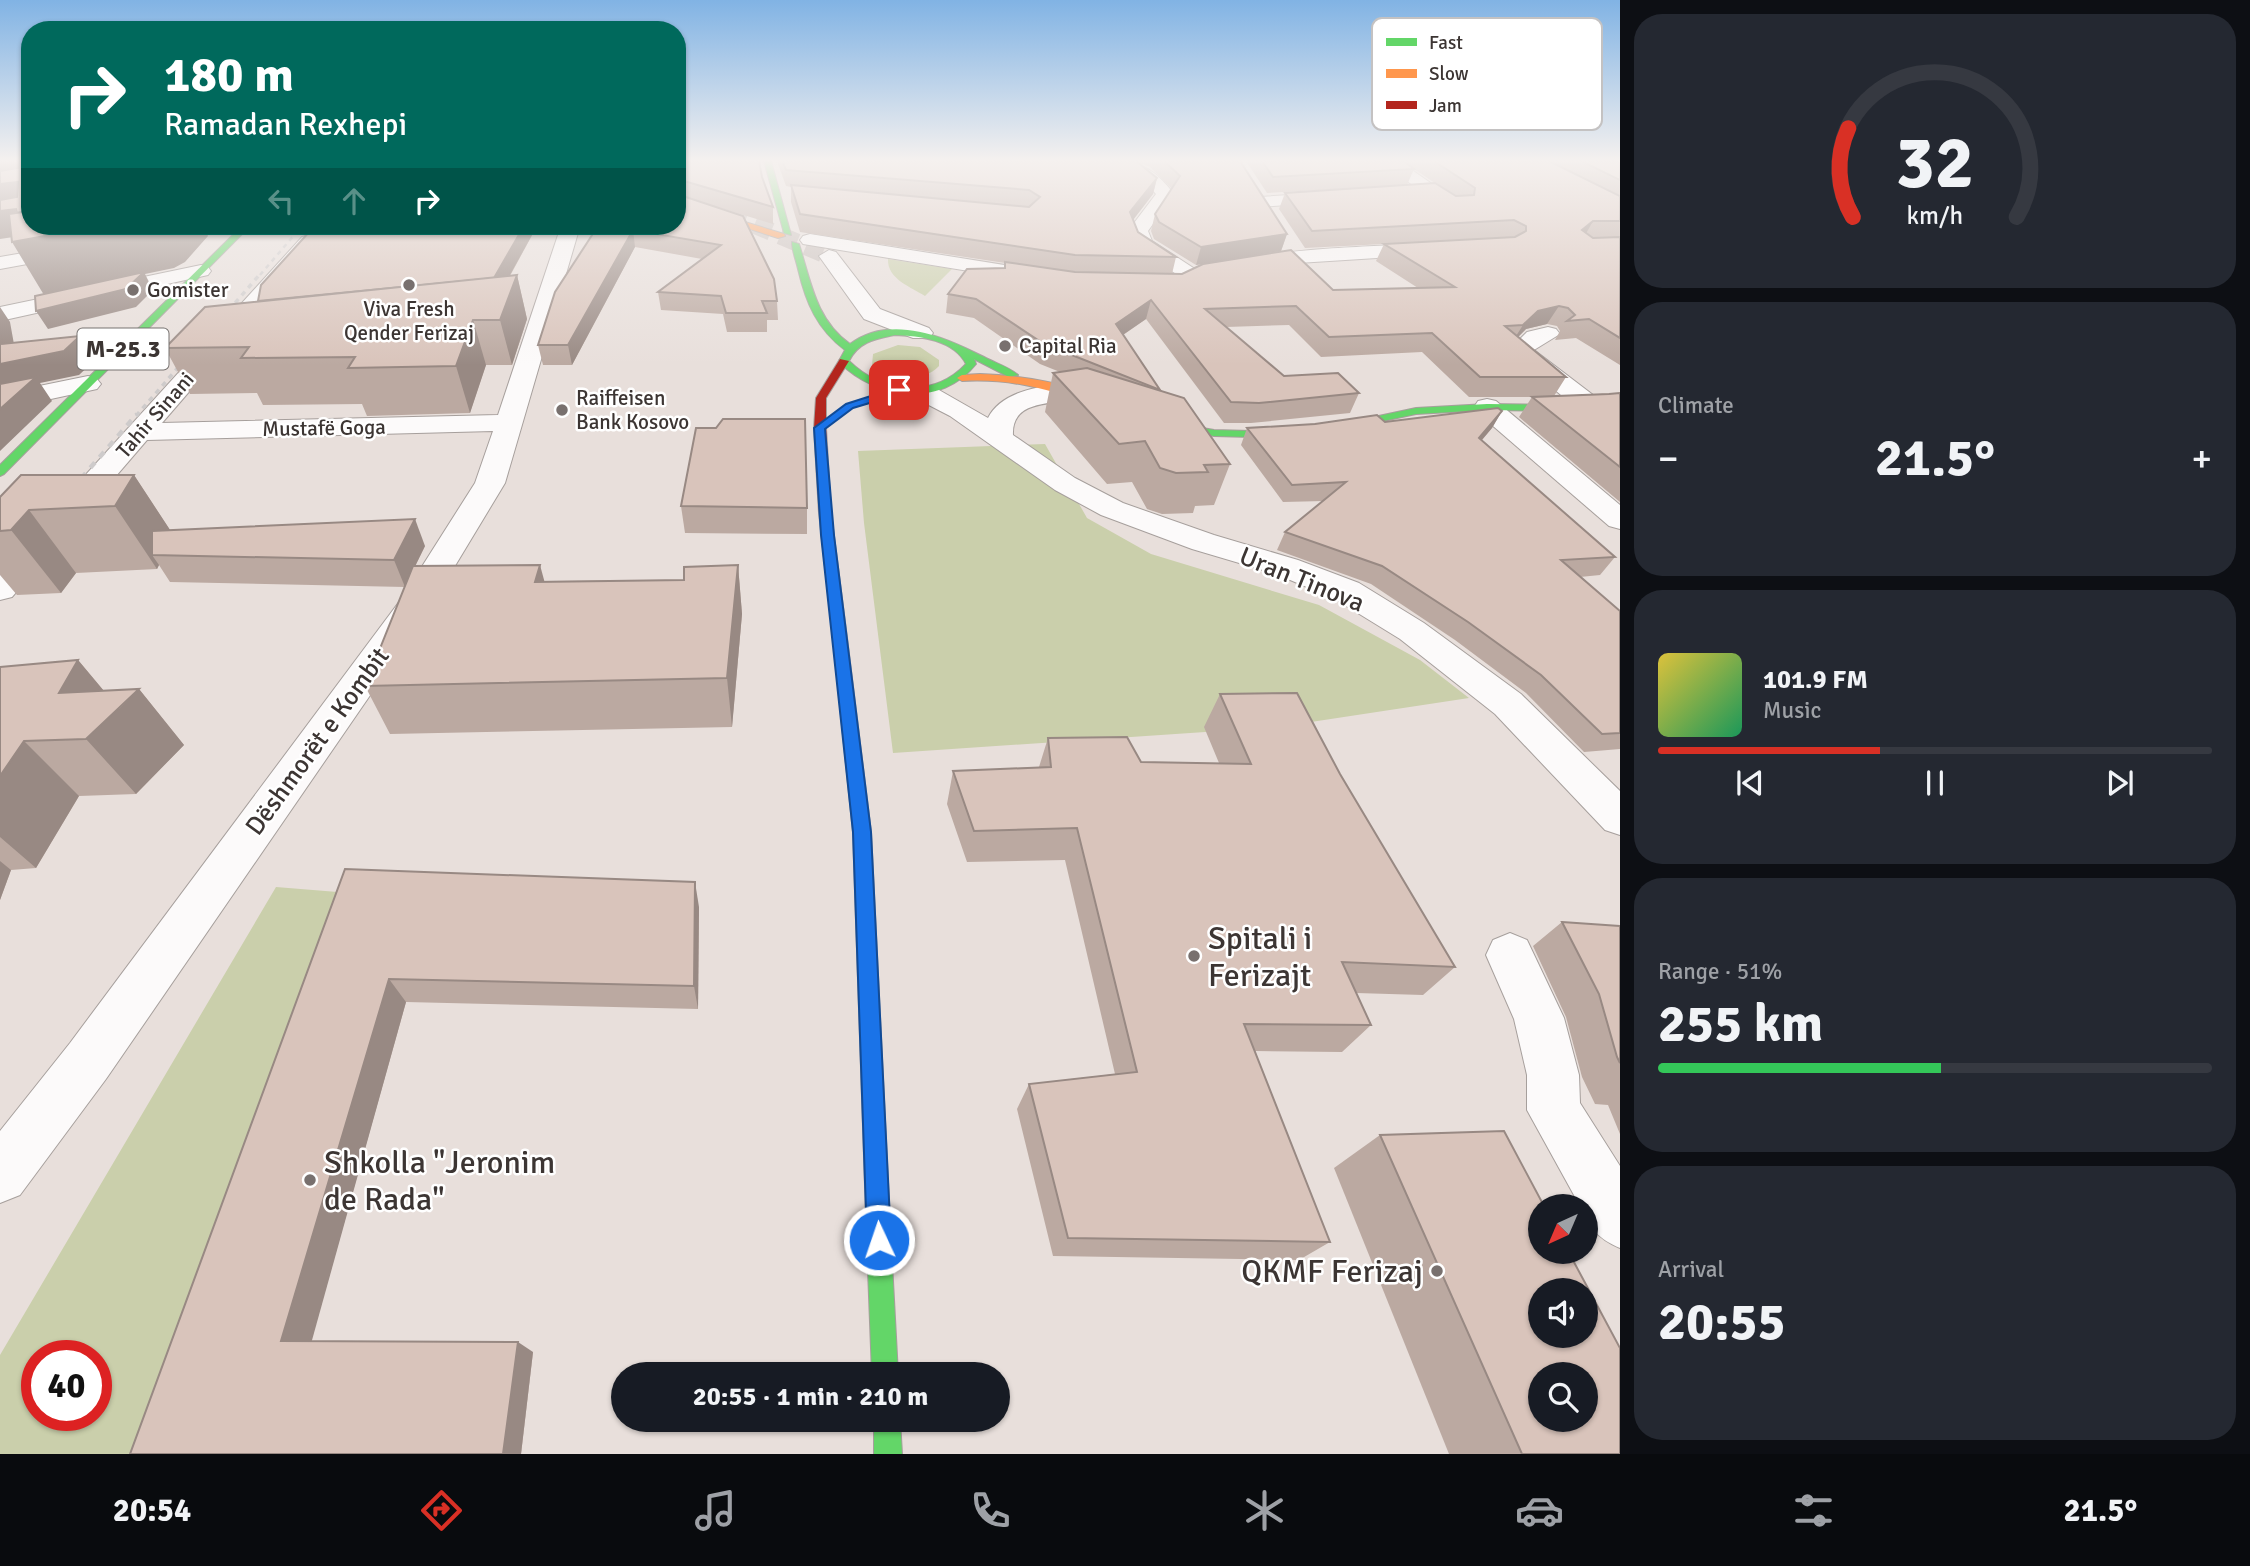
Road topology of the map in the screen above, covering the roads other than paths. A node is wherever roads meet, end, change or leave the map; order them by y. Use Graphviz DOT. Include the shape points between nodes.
graph roads {
  1 [pos="760,229"];
  2 [pos="790,229"];
  3 [pos="1141,229"];
  4 [pos="1279,229"];
  5 [pos="162,235"];
  6 [pos="237,235"];
  7 [pos="314,235"];
  8 [pos="567,235"];
  9 [pos="794,239"];
  10 [pos="133,240"];
  11 [pos="93,247"];
  12 [pos="1450,249"];
  13 [pos="829,256"];
  14 [pos="1298,257"];
  15 [pos="0,263"];
  16 [pos="201,271"];
  17 [pos="1191,275"];
  18 [pos="1059,280"];
  19 [pos="1164,284"];
  20 [pos="901,303"];
  21 [pos="866,308"];
  22 [pos="0,314"];
  23 [pos="816,320"];
  24 [pos="1508,326"];
  25 [pos="1548,334"];
  26 [pos="931,335"];
  27 [pos="246,340"];
  28 [pos="218,343"];
  29 [pos="818,346"];
  30 [pos="851,350"];
  31 [pos="964,350"];
  32 [pos="1520,351"];
  33 [pos="819,372"];
  34 [pos="1018,376"];
  35 [pos="959,380"];
  36 [pos="88,384"];
  37 [pos="906,391"];
  38 [pos="1075,393"];
  39 [pos="821,398"];
  40 [pos="866,399"];
  41 [pos="1620,401"];
  42 [pos="0,402"];
  43 [pos="1576,406"];
  44 [pos="1487,407"];
  45 [pos="1118,411"];
  46 [pos="838,414"];
  47 [pos="1140,418"];
  48 [pos="1609,420"];
  49 [pos="508,423"];
  50 [pos="820,428"];
  51 [pos="989,430"];
  52 [pos="141,432"];
  53 [pos="0,472"];
  54 [pos="1620,520"];
  55 [pos="0,589"];
  56 [pos="1620,818"];
  57 [pos="1510,955"];
  58 [pos="0,1175"];
  59 [pos="1620,1219"];
  60 [pos="884,1362"];
  61 [pos="887,1432"];
  62 [pos="888,1454"];
  1 -- 9 [label="main road"];
  2 -- 9 [label="main road"];
  3 -- 17 [label="street" via="1143,244"];
  4 -- 14 [label="street"];
  5 -- 10 [label="street"];
  6 -- 16 [label="main road, M-25.3"];
  7 -- 28 [label="street, Tahir Sinani"];
  8 -- 49 [label="street, Dëshmorët e Kombit" via="531,309"];
  9 -- 18 [label="street" via="872,259"];
  9 -- 23 [label="main road"];
  11 -- 15 [label="street"];
  12 -- 14 [label="street"];
  13 -- 21 [label="street"];
  14 -- 17 [label="street"];
  16 -- 22 [label="street"];
  16 -- 36 [label="main road, M-25.3"];
  17 -- 19 [label="street" via="1177,284"];
  20 -- 26 [label="street"];
  21 -- 26 [label="street" via="889,322"];
  21 -- 30 [label="street" via="866,327"];
  23 -- 29 [label="main road"];
  23 -- 30 [label="main road"];
  24 -- 32 [label="street"];
  25 -- 32 [label="street" via="1535,337"];
  26 -- 30 [label="main road" via="887,332"];
  26 -- 31 [label="main road"];
  27 -- 28 [label="street"];
  28 -- 52 [label="street, Tahir Sinani"];
  30 -- 37 [label="main road" via="861,380"];
  30 -- 39 [label="main road"];
  31 -- 34 [label="main road"];
  31 -- 35 [label="main road" via="971,364"];
  32 -- 43 [label="street"];
  33 -- 39 [label="main road"];
  34 -- 35 [label="main road"];
  34 -- 38 [label="main road"];
  35 -- 37 [label="main road"];
  35 -- 51 [label="street" via="955,391"];
  36 -- 42 [label="street"];
  36 -- 53 [label="main road, M-25.3"];
  37 -- 40 [label="main road"];
  37 -- 51 [label="street" via="944,401"];
  38 -- 45 [label="main road"];
  38 -- 51 [label="street" via="1035,397 1013,405 997,428"];
  39 -- 50 [label="main road"];
  41 -- 43 [label="main road"];
  43 -- 44 [label="main road"];
  43 -- 48 [label="main road"];
  44 -- 47 [label="main road" via="1416,411 1360,423 1251,434 1181,429"];
  44 -- 54 [label="street"];
  46 -- 50 [label="main road"];
  49 -- 52 [label="street, Mustafë Goga"];
  49 -- 58 [label="street, Dëshmorët e Kombit" via="489,483 414,606 88,1061"];
  50 -- 60 [label="main road" via="862,832"];
  51 -- 56 [label="street, Uran Tinova" via="1065,484 1112,509 1287,567 1347,591 1401,624 1508,704"];
  52 -- 55 [label="street, Tahir Sinani"];
  57 -- 59 [label="street" via="1539,1018 1553,1075 1554,1110"];
  61 -- 62 [label="main road"];
}
